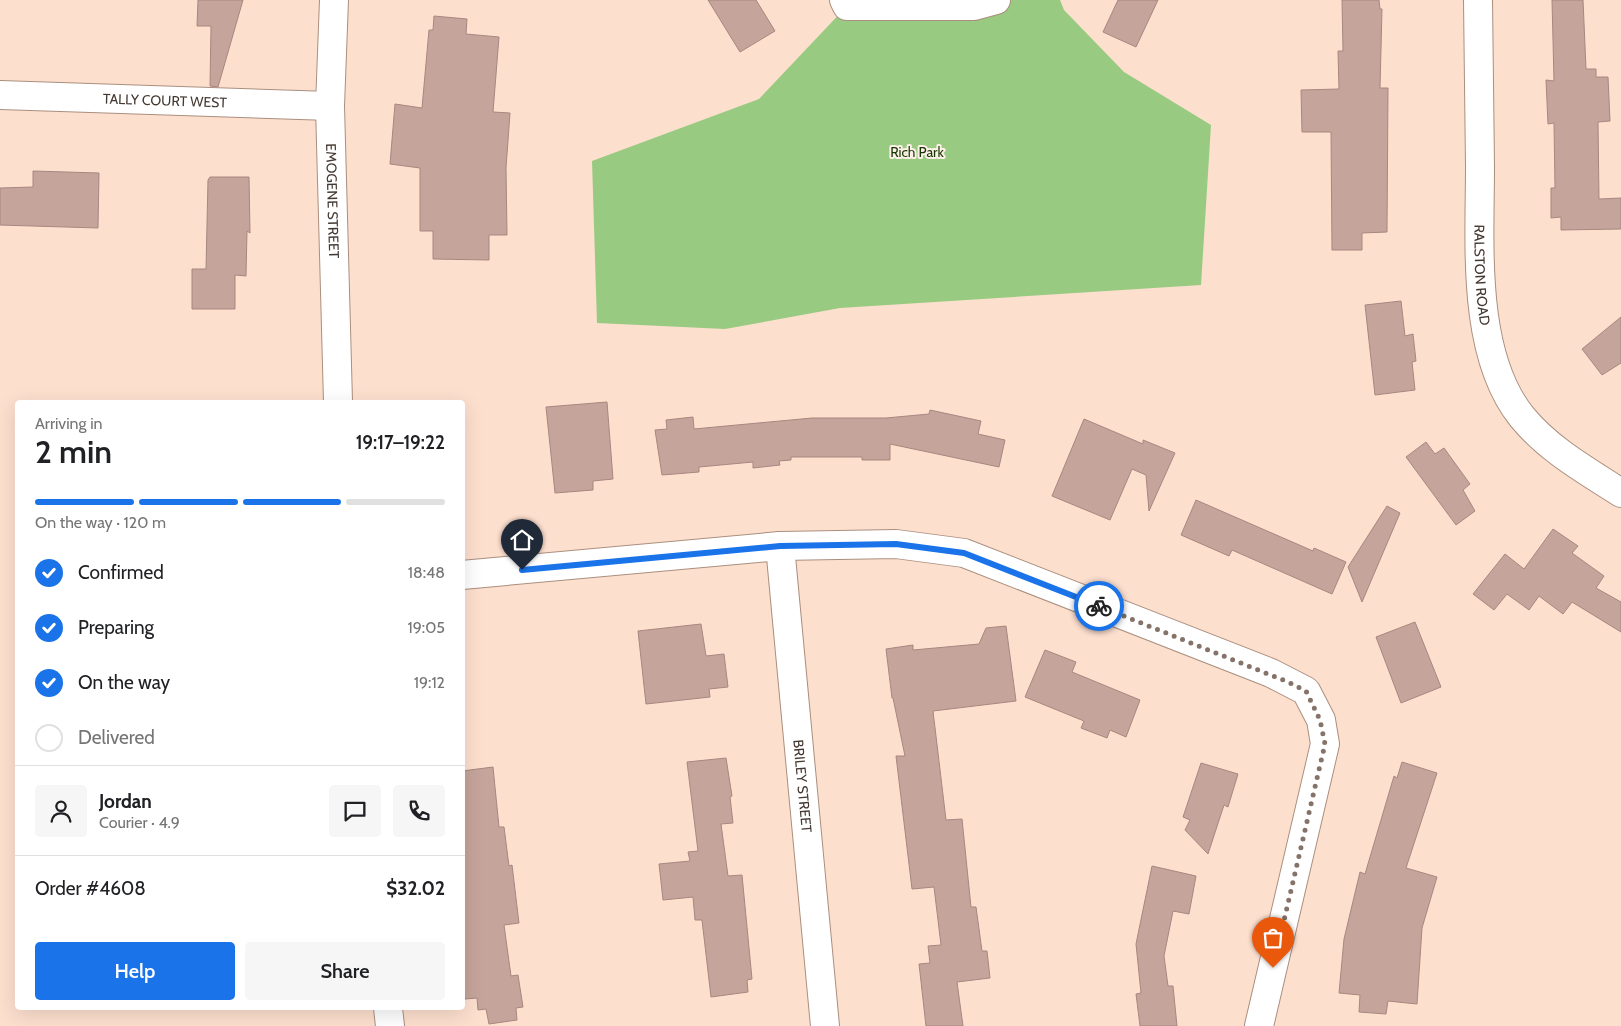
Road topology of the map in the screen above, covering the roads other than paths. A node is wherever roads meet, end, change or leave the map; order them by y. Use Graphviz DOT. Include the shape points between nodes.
graph roads {
  1 [pos="334,0"];
  2 [pos="844,0"];
  3 [pos="996,0"];
  4 [pos="1478,0"];
  5 [pos="0,95"];
  6 [pos="330,106"];
  7 [pos="338,400"];
  8 [pos="1621,494"];
  9 [pos="780,546"];
  10 [pos="465,575"];
  11 [pos="388,1010"];
  12 [pos="390,1026"];
  13 [pos="825,1026"];
  14 [pos="1259,1026"];
  1 -- 6 [label="street, EMOGENE STREET"];
  2 -- 3 [label="street" via="847,6 974,6"];
  4 -- 8 [label="street, RALSTON ROAD" via="1480,270 1486,330 1500,380 1522,416 1555,450"];
  5 -- 6 [label="street, TALLY COURT WEST"];
  6 -- 7 [label="street, EMOGENE STREET"];
  9 -- 10 [label="street"];
  9 -- 13 [label="street, BRILEY STREET"];
  9 -- 14 [label="street" via="896,544 964,553 1271,673 1306,691 1320,720 1325,744"];
  11 -- 12 [label="street"];
}
